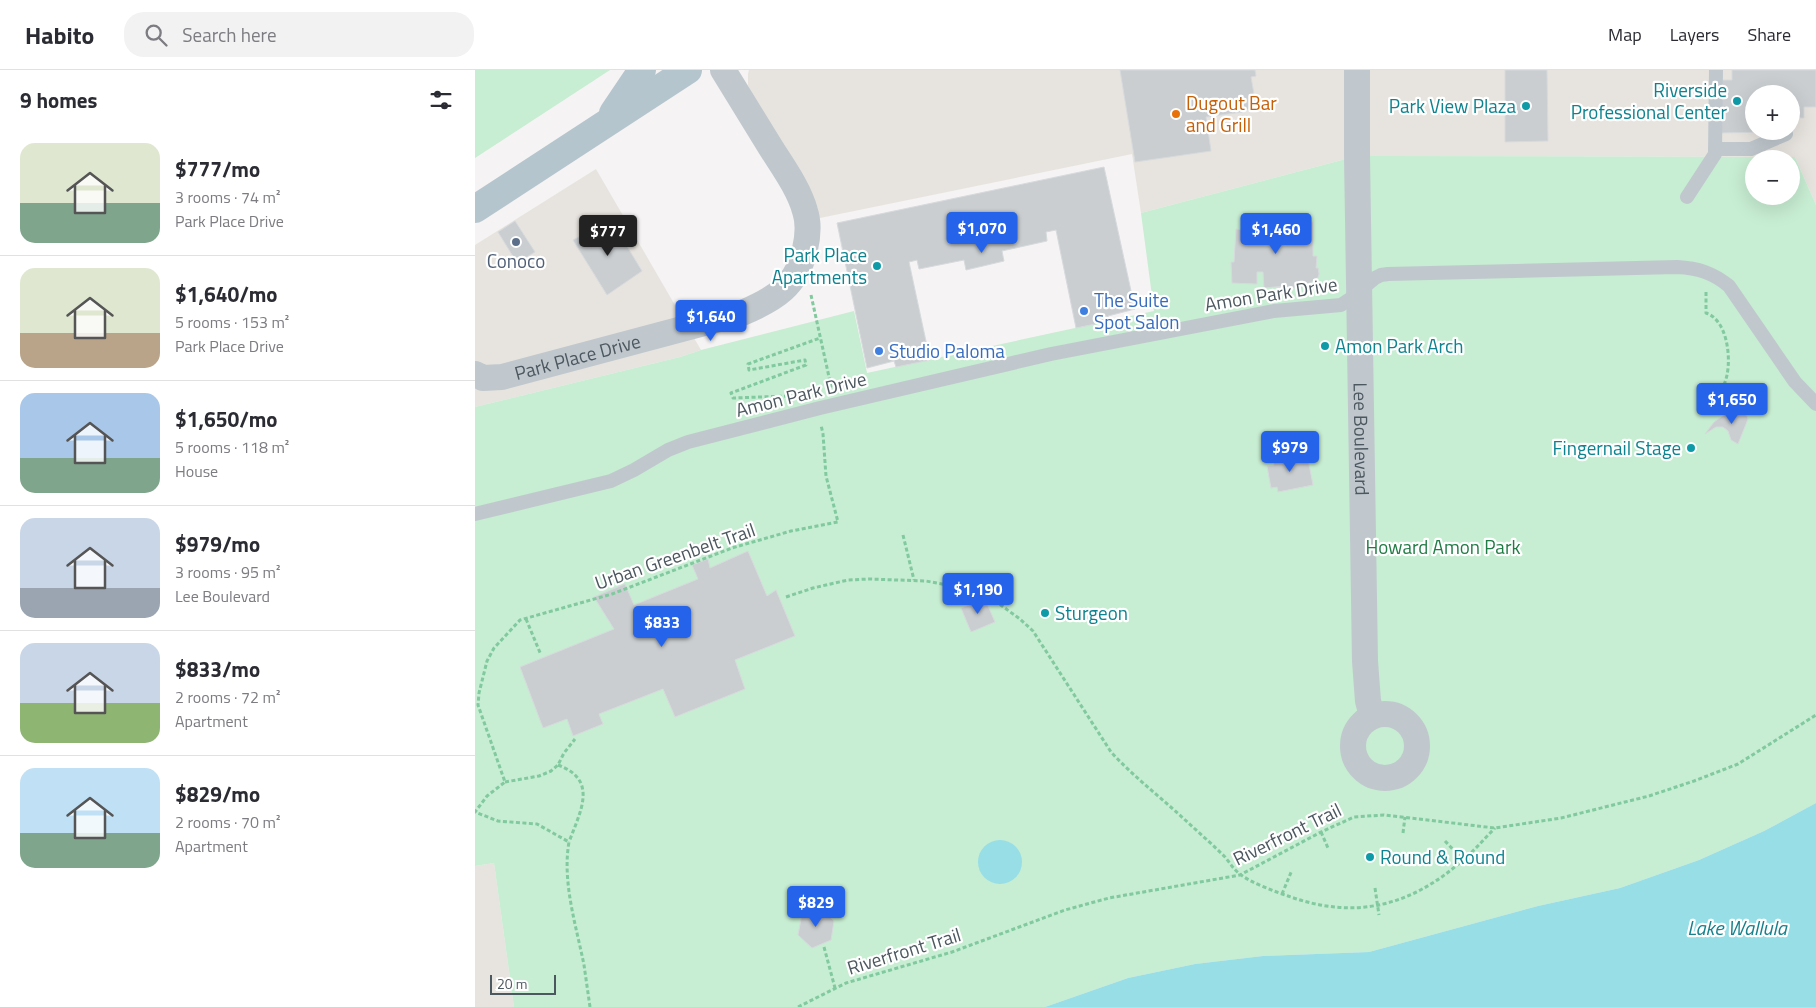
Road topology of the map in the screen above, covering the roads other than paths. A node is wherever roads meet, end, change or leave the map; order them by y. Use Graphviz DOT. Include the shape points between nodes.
graph roads {
  1 [pos="642,70"];
  2 [pos="689,70"];
  3 [pos="723,70"];
  4 [pos="1357,70"];
  5 [pos="1716,70"];
  6 [pos="605,124"];
  7 [pos="1771,140"];
  8 [pos="1715,149"];
  9 [pos="1687,197"];
  10 [pos="475,208"];
  11 [pos="1360,291"];
  12 [pos="475,374"];
  13 [pos="1816,404"];
  14 [pos="475,514"];
  15 [pos="1373,716"];
  1 -- 6 [label="main road"];
  2 -- 6 [label="main road"];
  3 -- 12 [label="street, Park Place Drive" via="782,166 805,211 808,225 803,258 797,274 786,288 742,313 511,375 483,378"];
  4 -- 11 [label="street, Lee Boulevard"];
  5 -- 8 [label="lane"];
  6 -- 10 [label="main road"];
  7 -- 8 [label="lane" via="1751,148"];
  8 -- 9 [label="lane" via="1715,154"];
  11 -- 13 [label="lane, Amon Park Drive" via="1378,276 1388,274 1677,267 1706,272 1729,286 1795,382"];
  11 -- 14 [label="lane, Amon Park Drive" via="1338,306 1274,311 1130,338 817,409 688,442 611,481"];
  11 -- 15 [label="street, Lee Boulevard" via="1365,661 1368,701"];
}
